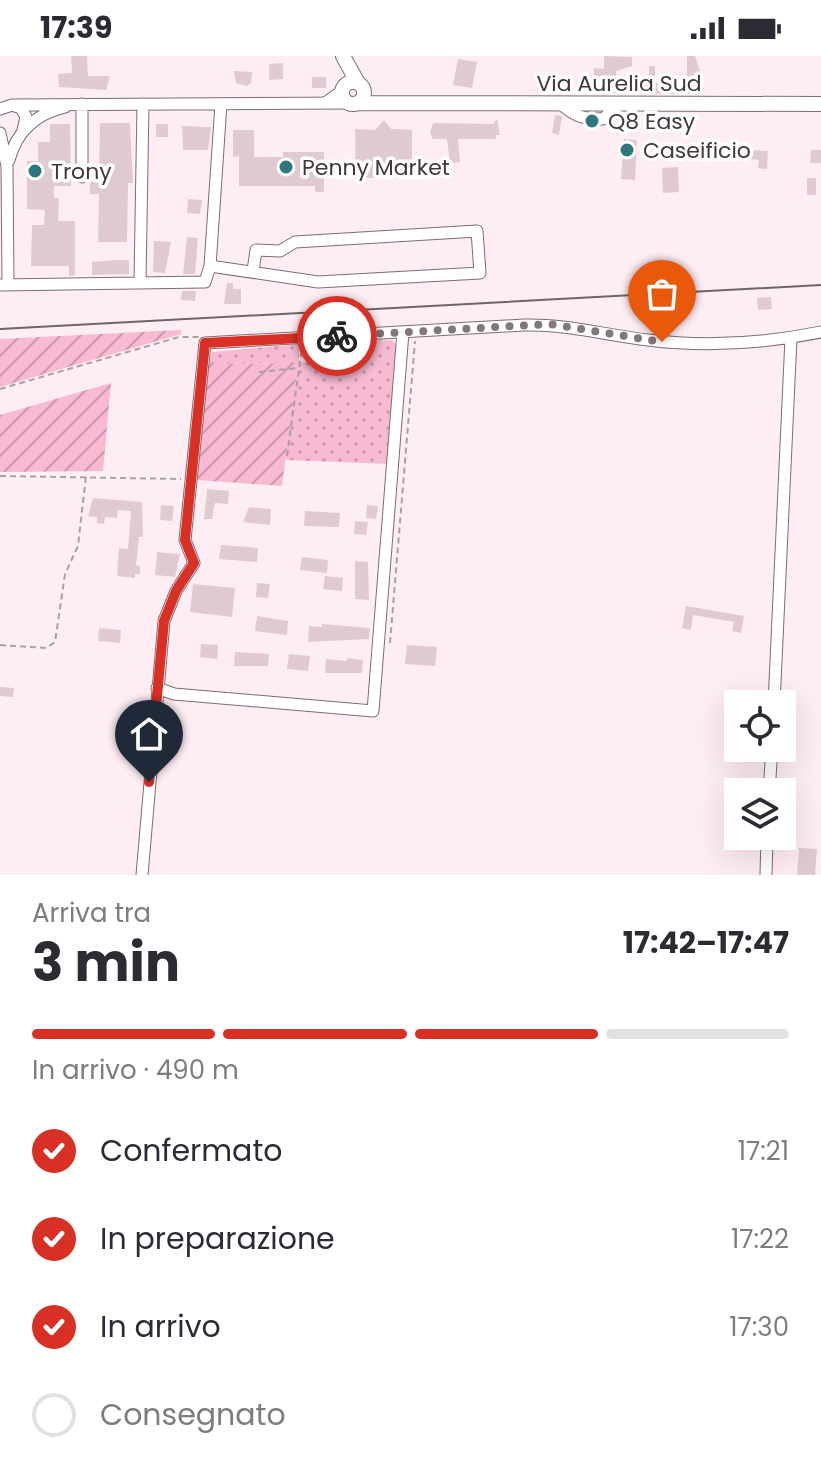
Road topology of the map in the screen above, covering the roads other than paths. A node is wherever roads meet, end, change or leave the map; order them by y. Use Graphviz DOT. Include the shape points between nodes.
graph roads {
  1 [pos="342,56"];
  2 [pos="352,93"];
  3 [pos="82,104"];
  4 [pos="143,104"];
  5 [pos="221,104"];
  6 [pos="821,104"];
  7 [pos="5,106"];
  8 [pos="22,130"];
  9 [pos="0,132"];
  10 [pos="7,166"];
  11 [pos="82,177"];
  12 [pos="210,266"];
  13 [pos="253,271"];
  14 [pos="140,282"];
  15 [pos="4,284"];
  16 [pos="410,332"];
  17 [pos="821,332"];
  18 [pos="791,338"];
  19 [pos="157,688"];
  20 [pos="775,690"];
  21 [pos="767,850"];
  22 [pos="142,875"];
  23 [pos="766,875"];
  1 -- 2 [label="main road"];
  2 -- 5 [label="street" via="320,104"];
  2 -- 6 [label="main road, Via Aurelia Sud" via="417,105"];
  3 -- 4 [label="street"];
  3 -- 7 [label="street"];
  3 -- 8 [label="street" via="45,112"];
  3 -- 11 [label="street"];
  4 -- 5 [label="street"];
  4 -- 14 [label="street"];
  5 -- 12 [label="street"];
  7 -- 8 [label="street" via="21,108 26,117"];
  8 -- 9 [label="street" via="13,135"];
  8 -- 10 [label="street"];
  9 -- 10 [label="street"];
  10 -- 15 [label="street"];
  12 -- 13 [label="street"];
  12 -- 14 [label="street" via="205,282"];
  13 -- 13 [label="street" via="256,250 280,251 295,242 477,231 480,273 318,282"];
  14 -- 15 [label="street"];
  16 -- 18 [label="street" via="550,324 678,343"];
  16 -- 19 [label="street" via="205,343 185,540 194,563 164,621"];
  16 -- 19 [label="street" via="373,711 174,694"];
  17 -- 18 [label="street"];
  18 -- 20 [label="street"];
  19 -- 22 [label="street"];
  21 -- 23 [label="street"];
}
